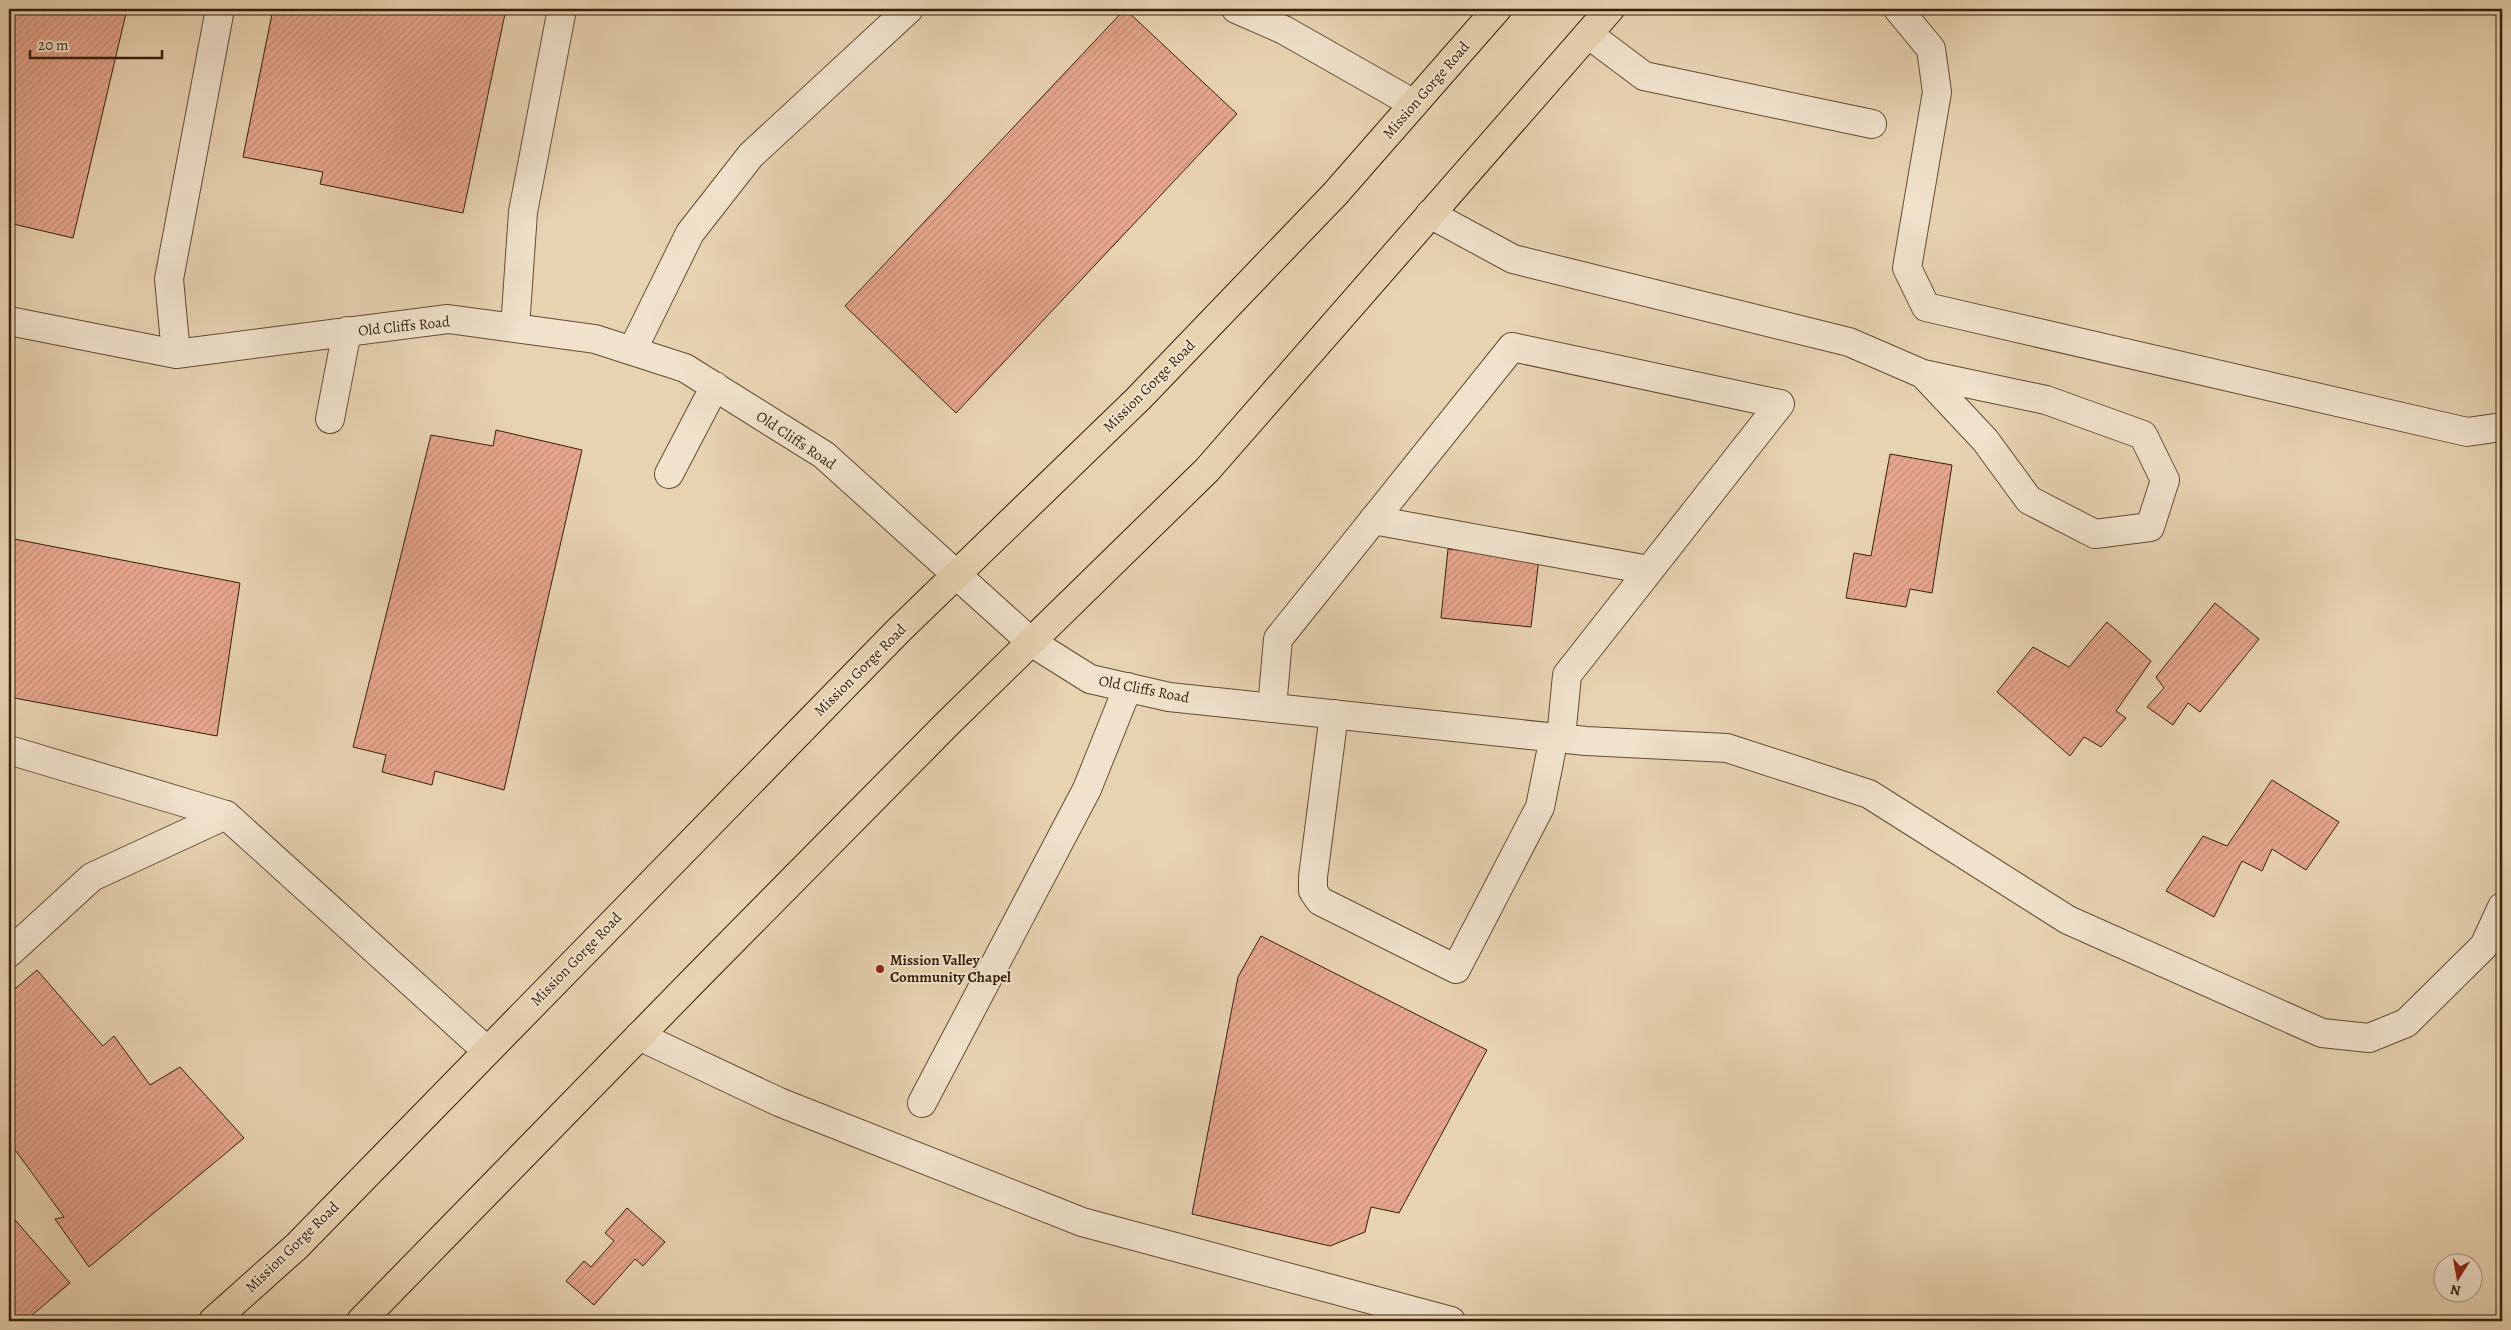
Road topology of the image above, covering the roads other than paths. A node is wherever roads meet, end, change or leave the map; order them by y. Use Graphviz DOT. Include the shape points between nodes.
graph roads {
  1 [pos="220,9"];
  2 [pos="562,9"];
  3 [pos="909,9"];
  4 [pos="1236,9"];
  5 [pos="1497,9"];
  6 [pos="1610,9"];
  7 [pos="1898,9"];
  8 [pos="1588,34"];
  9 [pos="1414,104"];
  10 [pos="1872,124"];
  11 [pos="1430,214"];
  12 [pos="9,321"];
  13 [pos="515,328"];
  14 [pos="348,332"];
  15 [pos="632,351"];
  16 [pos="176,354"];
  17 [pos="1923,374"];
  18 [pos="715,386"];
  19 [pos="330,419"];
  20 [pos="2502,427"];
  21 [pos="669,474"];
  22 [pos="1373,520"];
  23 [pos="1649,570"];
  24 [pos="955,575"];
  25 [pos="1031,642"];
  26 [pos="1128,688"];
  27 [pos="1272,708"];
  28 [pos="1334,714"];
  29 [pos="1567,739"];
  30 [pos="9,750"];
  31 [pos="226,815"];
  32 [pos="2502,907"];
  33 [pos="9,953"];
  34 [pos="639,1036"];
  35 [pos="486,1050"];
  36 [pos="922,1103"];
  37 [pos="213,1321"];
  38 [pos="362,1321"];
  39 [pos="1451,1321"];
  1 -- 16 [label="street" via="168,279"];
  2 -- 13 [label="street" via="523,212"];
  3 -- 15 [label="street" via="751,154 690,233"];
  4 -- 9 [label="street" via="1284,30"];
  5 -- 9 [label="main road, Mission Gorge Road"];
  6 -- 8 [label="main road"];
  7 -- 20 [label="street" via="1931,49 1938,92 1907,268 1926,307 2467,432"];
  8 -- 10 [label="street" via="1644,76"];
  8 -- 11 [label="main road"];
  9 -- 24 [label="main road, Mission Gorge Road" via="1335,194 1138,399"];
  11 -- 17 [label="street" via="1513,259 1849,342"];
  11 -- 25 [label="main road" via="1207,470"];
  12 -- 16 [label="street, Old Cliffs Road"];
  13 -- 14 [label="street, Old Cliffs Road" via="448,319"];
  13 -- 15 [label="street, Old Cliffs Road" via="595,339"];
  14 -- 16 [label="street, Old Cliffs Road"];
  14 -- 19 [label="street"];
  15 -- 18 [label="street, Old Cliffs Road" via="686,368"];
  17 -- 17 [label="street" via="1985,440 2029,500 2095,534 2150,527 2165,480 2143,435 2046,400"];
  18 -- 21 [label="street"];
  18 -- 24 [label="street, Old Cliffs Road" via="824,455"];
  22 -- 23 [label="street"];
  22 -- 23 [label="street" via="1512,347 1780,404"];
  22 -- 27 [label="street" via="1278,639"];
  23 -- 29 [label="street" via="1567,674"];
  24 -- 25 [label="street, Old Cliffs Road"];
  24 -- 35 [label="main road, Mission Gorge Road"];
  25 -- 26 [label="street, Old Cliffs Road" via="1090,679"];
  25 -- 34 [label="main road"];
  26 -- 27 [label="street, Old Cliffs Road" via="1169,697"];
  26 -- 36 [label="street" via="1087,789"];
  27 -- 28 [label="street, Old Cliffs Road"];
  28 -- 29 [label="street, Old Cliffs Road"];
  28 -- 29 [label="street" via="1313,891 1320,901 1456,969 1540,808"];
  29 -- 32 [label="street, Old Cliffs Road" via="1727,748 1869,794 2068,920 2322,1033 2369,1038 2406,1023 2484,946"];
  30 -- 31 [label="street"];
  31 -- 33 [label="street" via="92,877"];
  31 -- 35 [label="street"];
  34 -- 38 [label="main road"];
  34 -- 39 [label="street" via="779,1102 1082,1222"];
  35 -- 37 [label="main road, Mission Gorge Road" via="297,1246"];
}
